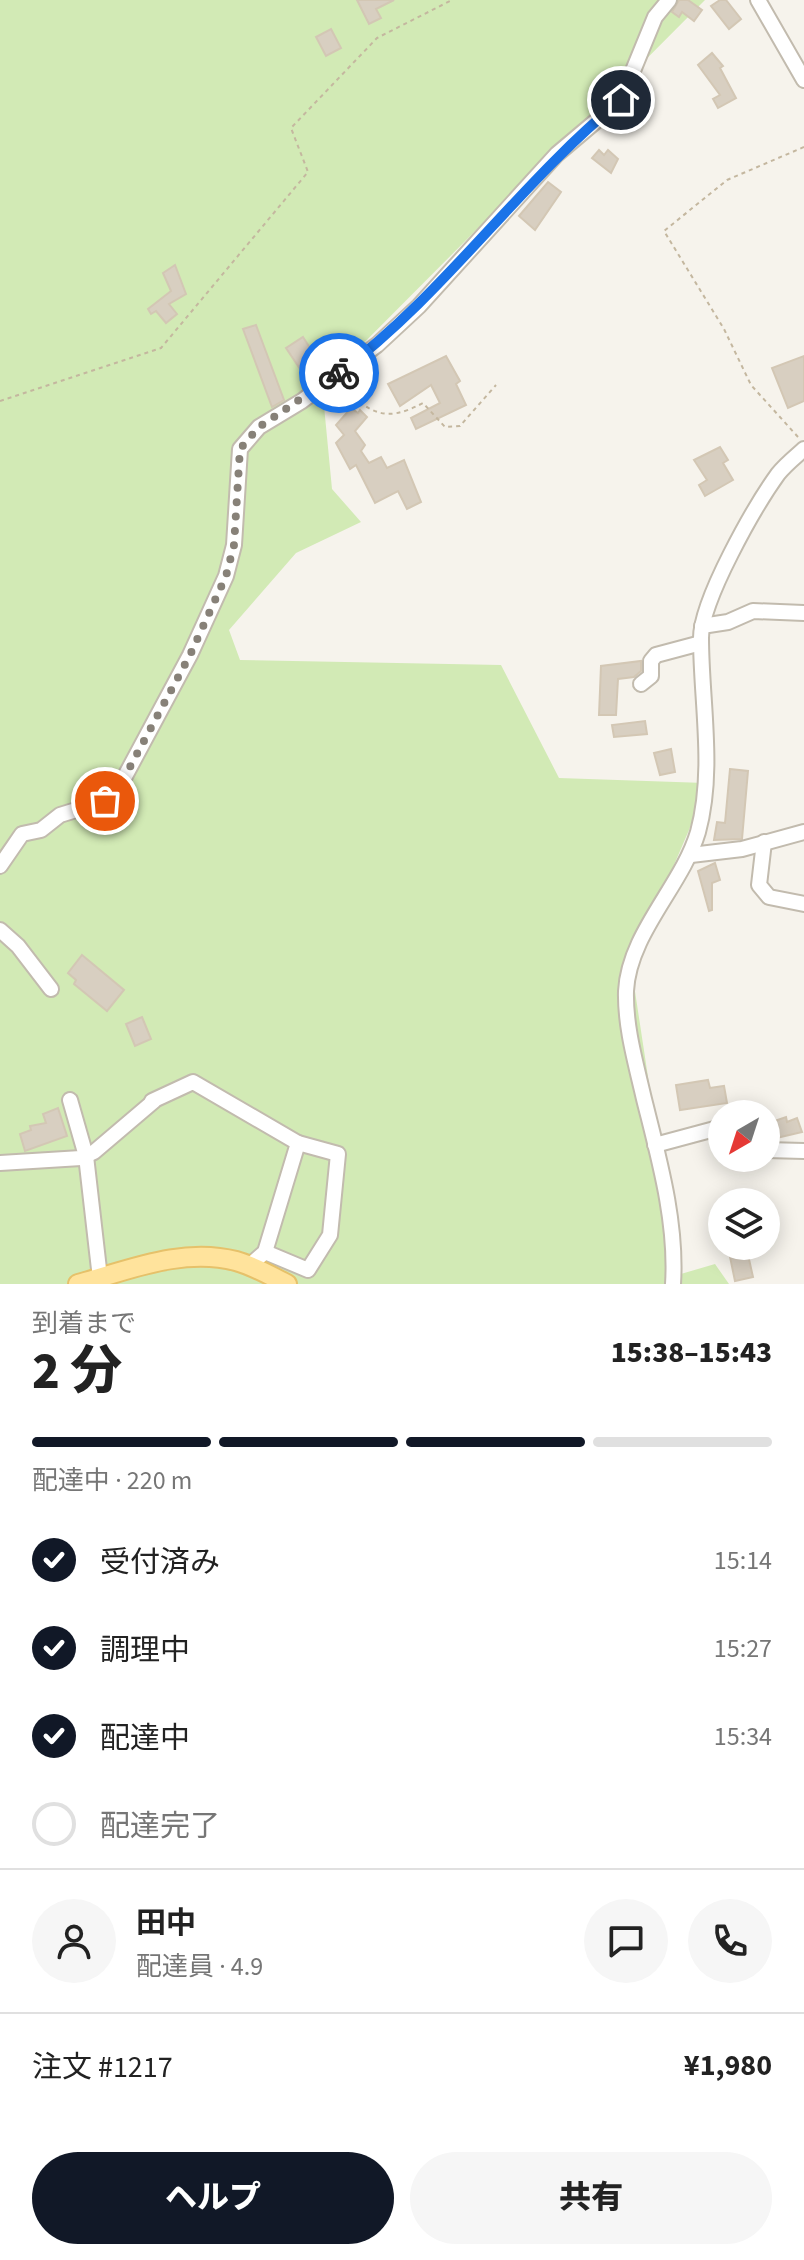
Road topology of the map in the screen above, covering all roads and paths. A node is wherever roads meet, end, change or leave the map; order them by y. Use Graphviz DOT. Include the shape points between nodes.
graph roads {
  1 [pos="452,0"];
  2 [pos="669,0"];
  3 [pos="761,1"];
  4 [pos="800,65"];
  5 [pos="804,80"];
  6 [pos="804,147"];
  7 [pos="330,380"];
  8 [pos="496,385"];
  9 [pos="0,401"];
  10 [pos="804,446"];
  11 [pos="804,613"];
  12 [pos="702,626"];
  13 [pos="701,643"];
  14 [pos="641,684"];
  15 [pos="804,832"];
  16 [pos="764,842"];
  17 [pos="691,855"];
  18 [pos="0,866"];
  19 [pos="804,904"];
  20 [pos="0,930"];
  21 [pos="51,989"];
  22 [pos="70,1100"];
  23 [pos="708,1131"];
  24 [pos="298,1143"];
  25 [pos="655,1145"];
  26 [pos="780,1150"];
  27 [pos="804,1151"];
  28 [pos="86,1156"];
  29 [pos="0,1163"];
  30 [pos="265,1252"];
  31 [pos="249,1266"];
  32 [pos="100,1278"];
  33 [pos="78,1284"];
  34 [pos="287,1284"];
  35 [pos="673,1284"];
  1 -- 9 [label="path" via="377,38 291,128 308,172 161,348"];
  2 -- 7 [label="street" via="655,17 621,100 557,154 419,306"];
  3 -- 4 [label="street"];
  4 -- 5 [label="street"];
  6 -- 10 [label="path" via="727,180 664,231 724,329 751,385"];
  7 -- 8 [label="path" via="376,415 389,416 423,403 445,427 460,426"];
  7 -- 18 [label="street" via="259,427 240,449 234,545 226,576 123,780 105,801 22,834"];
  10 -- 12 [label="street" via="779,472 752,516"];
  11 -- 12 [label="street" via="753,611"];
  12 -- 13 [label="street"];
  13 -- 14 [label="street" via="656,655 651,676"];
  13 -- 17 [label="street" via="706,788"];
  15 -- 16 [label="street"];
  16 -- 17 [label="street"];
  16 -- 19 [label="street" via="759,885 769,897"];
  17 -- 25 [label="street" via="637,950 626,991"];
  20 -- 21 [label="street"];
  22 -- 28 [label="street"];
  23 -- 25 [label="street"];
  24 -- 28 [label="street" via="193,1082 153,1101"];
  24 -- 30 [label="street"];
  24 -- 30 [label="street" via="338,1154 330,1235 308,1270"];
  25 -- 35 [label="street" via="675,1252"];
  26 -- 27 [label="street"];
  28 -- 29 [label="street"];
  28 -- 32 [label="street"];
  30 -- 31 [label="street"];
  31 -- 32 [label="main road" via="222,1258 178,1257"];
  31 -- 34 [label="main road"];
  32 -- 33 [label="main road"];
}
